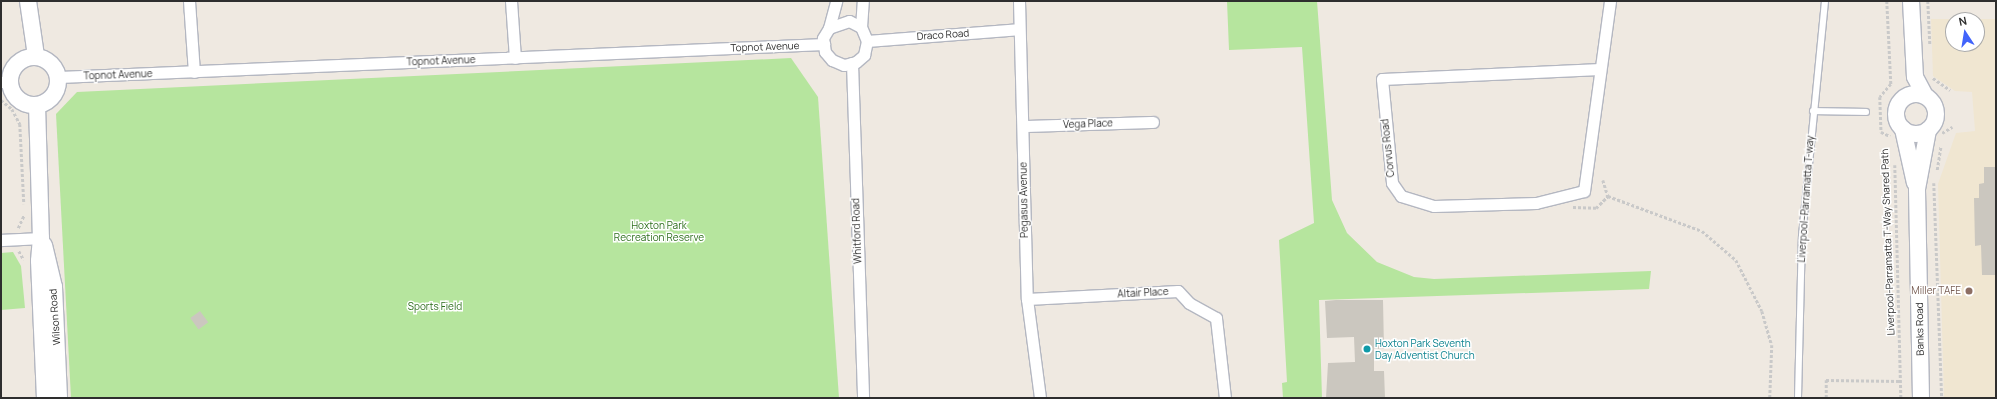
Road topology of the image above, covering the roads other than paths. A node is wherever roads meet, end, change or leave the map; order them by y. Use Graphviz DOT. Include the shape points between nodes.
graph roads {
  1 [pos="28,1"];
  2 [pos="190,1"];
  3 [pos="511,1"];
  4 [pos="836,1"];
  5 [pos="863,1"];
  6 [pos="1019,1"];
  7 [pos="1610,1"];
  8 [pos="1825,1"];
  9 [pos="1911,1"];
  10 [pos="861,27"];
  11 [pos="829,28"];
  12 [pos="1018,29"];
  13 [pos="867,41"];
  14 [pos="824,44"];
  15 [pos="1913,53"];
  16 [pos="36,56"];
  17 [pos="515,58"];
  18 [pos="852,63"];
  19 [pos="1600,69"];
  20 [pos="194,72"];
  21 [pos="59,78"];
  22 [pos="5,82"];
  23 [pos="1925,96"];
  24 [pos="1906,97"];
  25 [pos="37,105"];
  26 [pos="1813,111"];
  27 [pos="1866,112"];
  28 [pos="1152,122"];
  29 [pos="1024,126"];
  30 [pos="1928,130"];
  31 [pos="1898,135"];
  32 [pos="1917,189"];
  33 [pos="41,238"];
  34 [pos="1,240"];
  35 [pos="1028,299"];
  36 [pos="45,398"];
  37 [pos="59,398"];
  38 [pos="863,398"];
  39 [pos="1040,398"];
  40 [pos="1225,398"];
  41 [pos="1798,398"];
  42 [pos="1921,398"];
  1 -- 16 [label="main road"];
  2 -- 20 [label="street"];
  3 -- 17 [label="street"];
  4 -- 11 [label="street"];
  5 -- 10 [label="street"];
  6 -- 12 [label="street, Pegasus Avenue"];
  7 -- 19 [label="street, Corvus Road"];
  8 -- 26 [label="lane, Liverpool–Parramatta T-way"];
  9 -- 15 [label="main road"];
  10 -- 11 [label="street" via="849,21"];
  10 -- 13 [label="street"];
  11 -- 14 [label="street"];
  12 -- 13 [label="street, Draco Road"];
  12 -- 29 [label="street, Pegasus Avenue"];
  13 -- 18 [label="street" via="864,55"];
  14 -- 17 [label="street, Topnot Avenue"];
  14 -- 18 [label="street" via="832,60"];
  15 -- 23 [label="main road" via="1917,86"];
  15 -- 24 [label="main road"];
  16 -- 21 [label="main road" via="54,65"];
  16 -- 22 [label="main road" via="14,66"];
  17 -- 20 [label="street, Topnot Avenue"];
  18 -- 38 [label="street, Whitford Road"];
  19 -- 19 [label="street, Corvus Road" via="1382,79 1392,183 1401,196 1434,206 1536,203 1584,192"];
  20 -- 21 [label="street, Topnot Avenue"];
  21 -- 25 [label="main road" via="51,99"];
  22 -- 25 [label="main road" via="22,102"];
  23 -- 24 [label="main road"];
  23 -- 30 [label="main road" via="1936,110 1936,120"];
  24 -- 31 [label="main road" via="1896,112"];
  25 -- 33 [label="main road, Wilson Road"];
  26 -- 27 [label="lane"];
  26 -- 41 [label="lane, Liverpool–Parramatta T-way" via="1802,236"];
  28 -- 29 [label="street, Vega Place"];
  29 -- 35 [label="street, Pegasus Avenue"];
  30 -- 31 [label="main road"];
  30 -- 32 [label="main road, Banks Road"];
  31 -- 32 [label="main road, Banks Road"];
  32 -- 42 [label="main road, Banks Road"];
  33 -- 34 [label="street"];
  33 -- 36 [label="main road, Wilson Road" via="39,261"];
  33 -- 37 [label="main road, Wilson Road" via="54,287"];
  35 -- 39 [label="street, Pegasus Avenue"];
  35 -- 40 [label="street, Altair Place" via="1178,291 1189,303 1216,318"];
}
